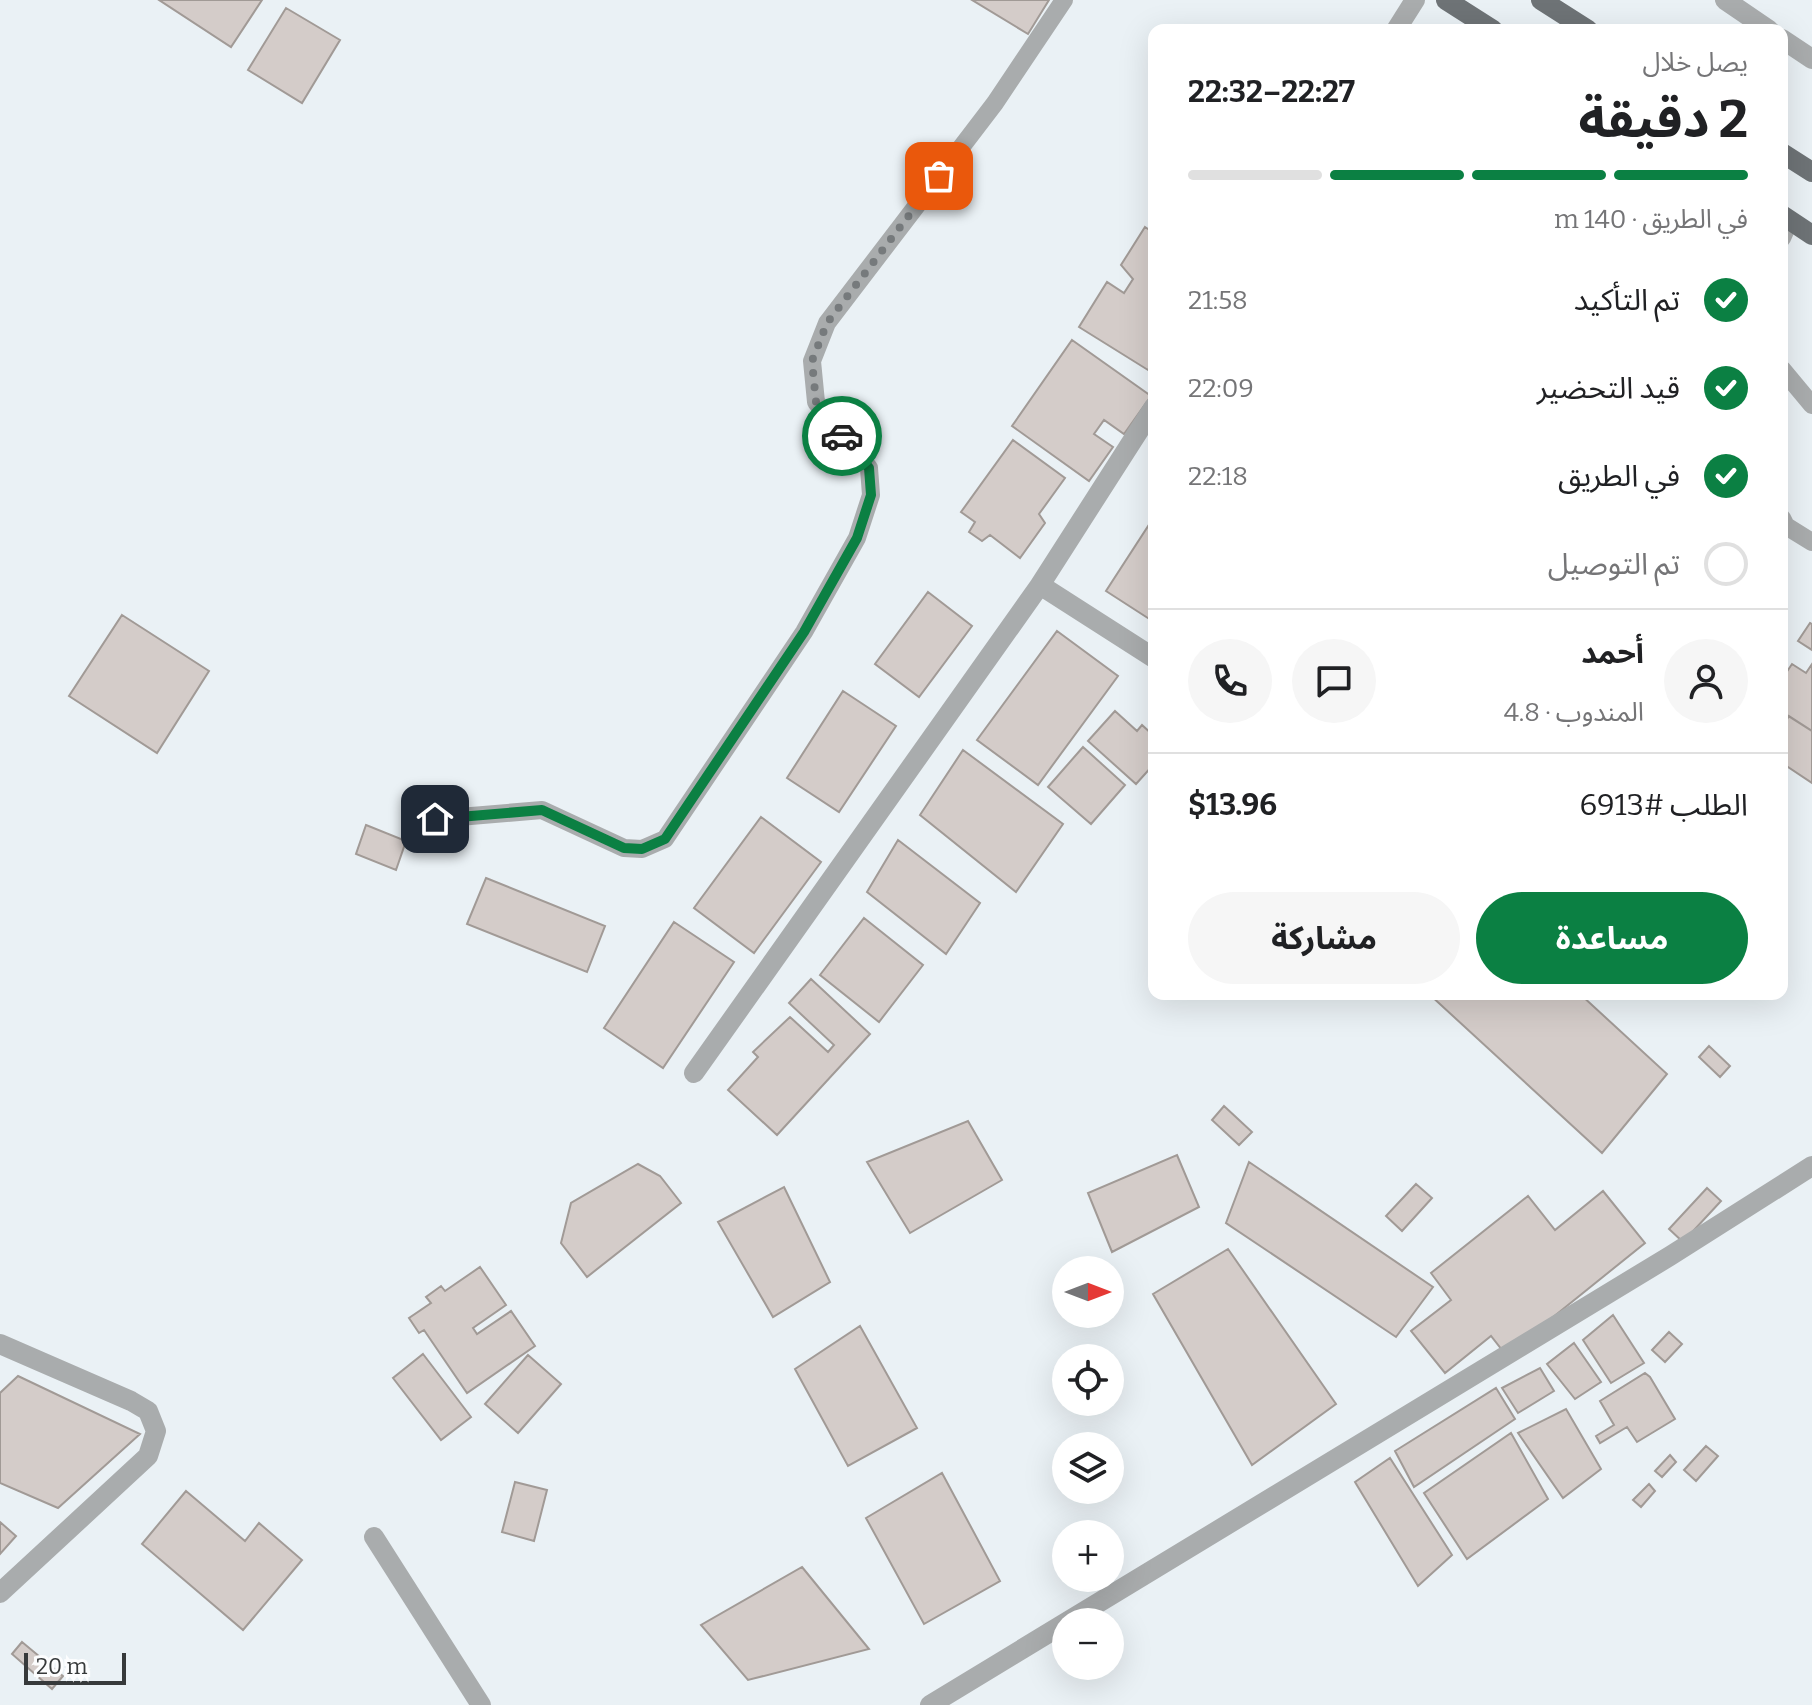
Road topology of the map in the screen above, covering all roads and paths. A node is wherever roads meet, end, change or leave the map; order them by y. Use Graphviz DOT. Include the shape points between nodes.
graph roads {
  1 [pos="1064,0"];
  2 [pos="1415,0"];
  3 [pos="1446,0"];
  4 [pos="1541,0"];
  5 [pos="1725,0"];
  6 [pos="1400,24"];
  7 [pos="1484,24"];
  8 [pos="1579,24"];
  9 [pos="1760,24"];
  10 [pos="1788,43"];
  11 [pos="1812,59"];
  12 [pos="1788,157"];
  13 [pos="1812,172"];
  14 [pos="1788,226"];
  15 [pos="1812,235"];
  16 [pos="1788,376"];
  17 [pos="1812,405"];
  18 [pos="1148,416"];
  19 [pos="1788,527"];
  20 [pos="1812,542"];
  21 [pos="1040,585"];
  22 [pos="1148,654"];
  23 [pos="435,819"];
  24 [pos="694,1073"];
  25 [pos="1812,1166"];
  26 [pos="0,1344"];
  27 [pos="374,1537"];
  28 [pos="0,1593"];
  29 [pos="481,1705"];
  30 [pos="930,1705"];
  1 -- 23 [label="lane" via="995,103 827,323 812,361 816,402 869,468 871,495 857,538 804,632 665,839 642,849 624,848 542,810"];
  2 -- 6 [label="street"];
  3 -- 7 [label="main road"];
  4 -- 8 [label="main road"];
  5 -- 9 [label="street"];
  10 -- 11 [label="street"];
  12 -- 13 [label="main road"];
  14 -- 15 [label="main road"];
  16 -- 17 [label="lane"];
  18 -- 21 [label="street"];
  19 -- 20 [label="lane"];
  21 -- 22 [label="street"];
  21 -- 24 [label="street"];
  25 -- 30 [label="street"];
  26 -- 28 [label="street" via="131,1401 148,1411 156,1431 148,1456"];
  27 -- 29 [label="street"];
}
